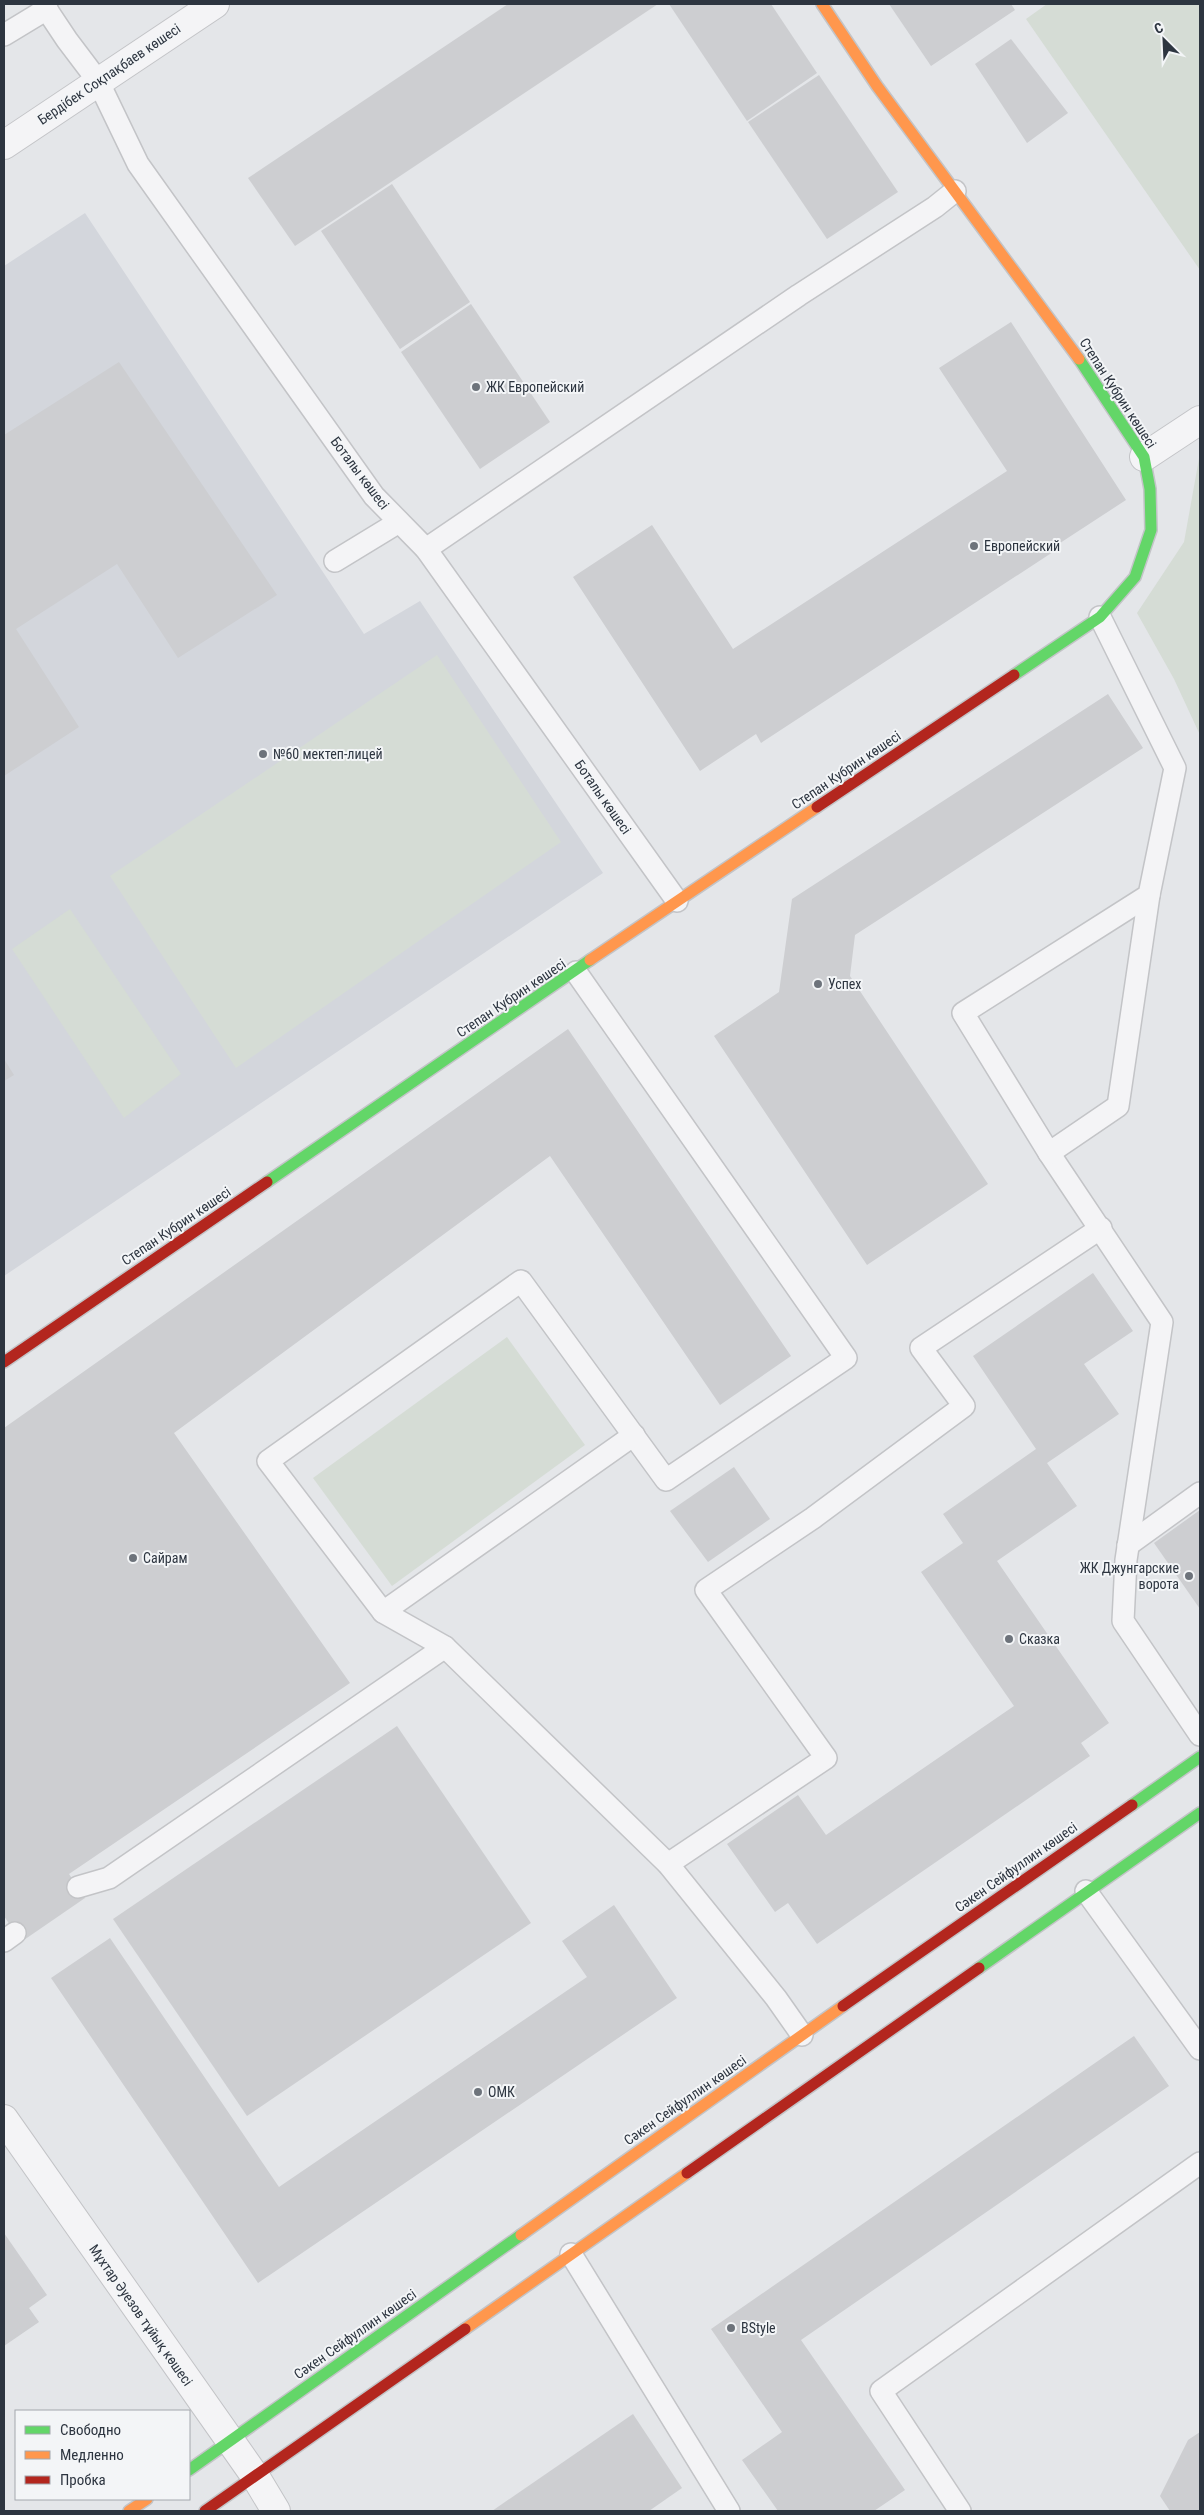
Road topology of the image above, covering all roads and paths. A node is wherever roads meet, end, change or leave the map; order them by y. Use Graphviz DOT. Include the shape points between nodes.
graph roads {
  1 [pos="216,4"];
  2 [pos="822,4"];
  3 [pos="45,7"];
  4 [pos="4,35"];
  5 [pos="98,81"];
  6 [pos="4,145"];
  7 [pos="955,191"];
  8 [pos="1200,420"];
  9 [pos="1144,457"];
  10 [pos="399,522"];
  11 [pos="426,550"];
  12 [pos="335,561"];
  13 [pos="1100,617"];
  14 [pos="1149,895"];
  15 [pos="677,901"];
  16 [pos="576,972"];
  17 [pos="1049,1153"];
  18 [pos="1101,1228"];
  19 [pos="4,1362"];
  20 [pos="634,1435"];
  21 [pos="1200,1493"];
  22 [pos="1128,1545"];
  23 [pos="383,1612"];
  24 [pos="445,1647"];
  25 [pos="1200,1735"];
  26 [pos="1200,1757"];
  27 [pos="1200,1813"];
  28 [pos="668,1864"];
  29 [pos="78,1888"];
  30 [pos="1086,1891"];
  31 [pos="802,2035"];
  32 [pos="1200,2049"];
  33 [pos="4,2119"];
  34 [pos="1200,2163"];
  35 [pos="571,2254"];
  36 [pos="230,2441"];
  37 [pos="190,2469"];
  38 [pos="255,2476"];
  39 [pos="146,2500"];
  40 [pos="130,2511"];
  41 [pos="205,2511"];
  42 [pos="276,2511"];
  43 [pos="729,2511"];
  44 [pos="960,2511"];
  1 -- 5 [label="street, Бердібек Соқпақбаев көшесі"];
  2 -- 7 [label="main road, Степан Кубрин көшесі" via="877,86"];
  3 -- 4 [label="lane"];
  3 -- 5 [label="lane, Боталы көшесі"];
  5 -- 6 [label="street, Бердібек Соқпақбаев көшесі"];
  5 -- 10 [label="lane, Боталы көшесі" via="138,164 374,496"];
  7 -- 9 [label="main road, Степан Кубрин көшесі" via="1082,362"];
  7 -- 11 [label="lane" via="935,208 799,295"];
  8 -- 9 [label="street"];
  9 -- 13 [label="main road, Степан Кубрин көшесі" via="1150,489 1150,530 1134,577"];
  10 -- 11 [label="lane, Боталы көшесі"];
  10 -- 12 [label="lane"];
  11 -- 15 [label="lane, Боталы көшесі"];
  13 -- 14 [label="lane" via="1175,768"];
  13 -- 15 [label="main road, Степан Кубрин көшесі"];
  14 -- 17 [label="lane" via="1118,1106"];
  14 -- 17 [label="lane" via="963,1012"];
  15 -- 16 [label="main road, Степан Кубрин көшесі"];
  16 -- 19 [label="main road, Степан Кубрин көшесі"];
  16 -- 20 [label="lane" via="846,1358 666,1480"];
  17 -- 18 [label="lane"];
  18 -- 22 [label="lane" via="1162,1322"];
  18 -- 28 [label="lane" via="921,1348 964,1406 813,1518 706,1590 826,1758"];
  20 -- 23 [label="lane"];
  20 -- 23 [label="lane" via="521,1281 268,1461"];
  21 -- 22 [label="lane"];
  22 -- 25 [label="lane" via="1123,1621"];
  23 -- 24 [label="lane"];
  24 -- 28 [label="lane"];
  24 -- 29 [label="lane" via="109,1878"];
  26 -- 31 [label="main road, Сәкен Сейфуллин көшесі"];
  27 -- 30 [label="main road"];
  28 -- 31 [label="lane"];
  30 -- 32 [label="lane"];
  30 -- 35 [label="main road"];
  31 -- 36 [label="main road, Сәкен Сейфуллин көшесі"];
  33 -- 36 [label="street, Мұхтар Әуезов тұйық көшесі"];
  34 -- 44 [label="lane" via="881,2391"];
  35 -- 38 [label="main road"];
  35 -- 43 [label="lane"];
  36 -- 37 [label="main road, Сәкен Сейфуллин көшесі"];
  36 -- 38 [label="street, Мұхтар Әуезов тұйық көшесі"];
  38 -- 41 [label="main road"];
  38 -- 42 [label="street, Мұхтар Әуезов тұйық көшесі"];
  39 -- 40 [label="main road"];
}
